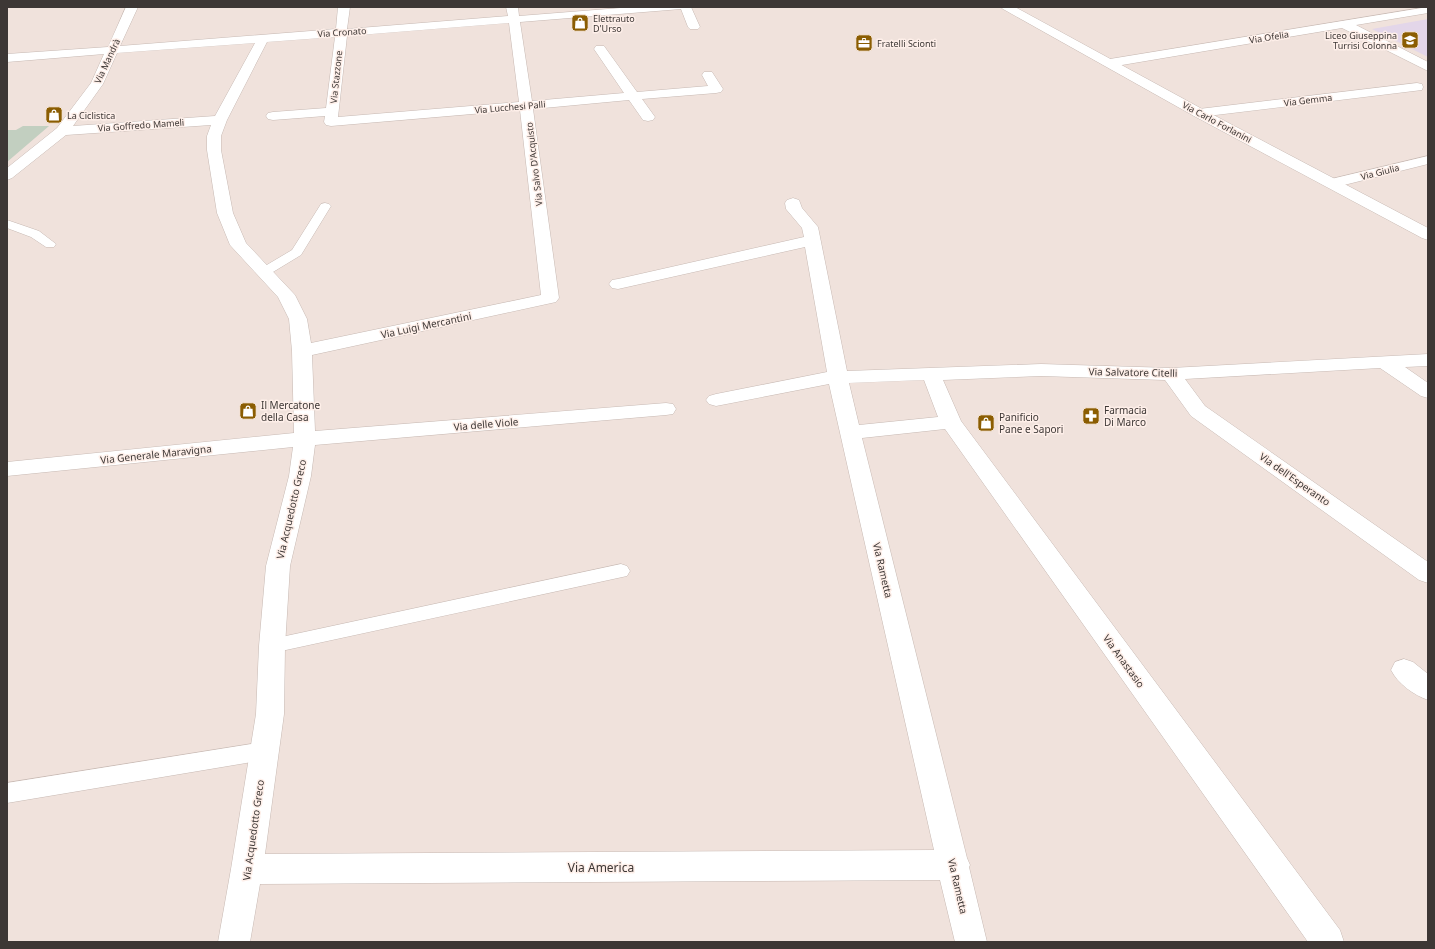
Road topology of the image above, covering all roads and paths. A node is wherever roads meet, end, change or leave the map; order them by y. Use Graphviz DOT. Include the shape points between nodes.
graph roads {
  1 [pos="132,7"];
  2 [pos="344,7"];
  3 [pos="677,7"];
  4 [pos="685,7"];
  5 [pos="1007,7"];
  6 [pos="1428,10"];
  7 [pos="512,13"];
  8 [pos="1344,24"];
  9 [pos="694,28"];
  10 [pos="341,32"];
  11 [pos="263,38"];
  12 [pos="113,49"];
  13 [pos="600,49"];
  14 [pos="7,58"];
  15 [pos="1110,63"];
  16 [pos="1428,67"];
  17 [pos="708,75"];
  18 [pos="1417,86"];
  19 [pos="633,96"];
  20 [pos="526,105"];
  21 [pos="1200,113"];
  22 [pos="273,116"];
  23 [pos="332,117"];
  24 [pos="648,117"];
  25 [pos="220,120"];
  26 [pos="62,130"];
  27 [pos="1428,160"];
  28 [pos="7,175"];
  29 [pos="1332,183"];
  30 [pos="793,203"];
  31 [pos="325,206"];
  32 [pos="7,224"];
  33 [pos="1428,235"];
  34 [pos="813,240"];
  35 [pos="50,244"];
  36 [pos="264,272"];
  37 [pos="618,284"];
  38 [pos="550,298"];
  39 [pos="302,351"];
  40 [pos="1428,360"];
  41 [pos="1384,362"];
  42 [pos="931,374"];
  43 [pos="1171,374"];
  44 [pos="838,378"];
  45 [pos="1428,392"];
  46 [pos="716,400"];
  47 [pos="666,410"];
  48 [pos="951,422"];
  49 [pos="850,433"];
  50 [pos="305,439"];
  51 [pos="7,469"];
  52 [pos="621,571"];
  53 [pos="1428,574"];
  54 [pos="272,646"];
  55 [pos="1404,670"];
  56 [pos="1428,689"];
  57 [pos="264,751"];
  58 [pos="7,793"];
  59 [pos="954,865"];
  60 [pos="247,869"];
  61 [pos="234,942"];
  62 [pos="971,942"];
  63 [pos="1328,942"];
  1 -- 12 [label="street, Via Mandrà"];
  2 -- 10 [label="street, Via Stazzone"];
  3 -- 7 [label="street, Via Cronato"];
  4 -- 9 [label="street"];
  5 -- 15 [label="street, Via Carlo Forlanini"];
  6 -- 8 [label="street, Via Ofelia"];
  7 -- 10 [label="street, Via Cronato"];
  7 -- 20 [label="street, Via Salvo D'Acquisto"];
  8 -- 15 [label="street, Via Ofelia"];
  8 -- 16 [label="street"];
  10 -- 11 [label="street, Via Cronato"];
  10 -- 23 [label="street, Via Stazzone"];
  11 -- 12 [label="street, Via Cronato"];
  11 -- 25 [label="street, Via Acquedotto Greco"];
  12 -- 14 [label="street, Via Cronato"];
  12 -- 26 [label="street, Via Mandrà" via="97,84"];
  13 -- 19 [label="street"];
  15 -- 21 [label="street, Via Carlo Forlanini"];
  17 -- 19 [label="street, Via Lucchesi Palli" via="716,89"];
  18 -- 21 [label="street, Via Gemma"];
  19 -- 20 [label="street, Via Lucchesi Palli"];
  19 -- 24 [label="street"];
  20 -- 23 [label="street, Via Lucchesi Palli"];
  20 -- 38 [label="street, Via Salvo D'Acquisto"];
  21 -- 29 [label="street, Via Carlo Forlanini"];
  22 -- 23 [label="street"];
  25 -- 26 [label="street, Via Goffredo Mameli"];
  25 -- 36 [label="street, Via Acquedotto Greco" via="214,136 214,150 225,213 238,245"];
  26 -- 28 [label="street, Via Mandrà"];
  27 -- 29 [label="street, Via Giulia"];
  29 -- 33 [label="street, Via Carlo Forlanini"];
  30 -- 34 [label="street, Via Rametta" via="794,209 810,227"];
  31 -- 36 [label="lane" via="297,252"];
  32 -- 35 [label="lane" via="36,234"];
  34 -- 37 [label="street"];
  34 -- 44 [label="street, Via Rametta"];
  36 -- 39 [label="street, Via Acquedotto Greco" via="286,294 298,319"];
  38 -- 39 [label="street, Via Luigi Mercantini"];
  39 -- 50 [label="street, Via Acquedotto Greco"];
  40 -- 41 [label="street, Via Salvatore Citelli"];
  41 -- 43 [label="street, Via Salvatore Citelli"];
  41 -- 45 [label="street"];
  42 -- 43 [label="street, Via Salvatore Citelli" via="1041,370"];
  42 -- 44 [label="street, Via Salvatore Citelli"];
  42 -- 48 [label="street, Via Anastasio"];
  43 -- 53 [label="street, Via dell'Esperanto" via="1198,411"];
  44 -- 46 [label="street" via="825,378"];
  44 -- 49 [label="street, Via Rametta"];
  47 -- 50 [label="street, Via delle Viole"];
  48 -- 49 [label="street"];
  48 -- 63 [label="street, Via Anastasio"];
  49 -- 59 [label="street, Via Rametta"];
  50 -- 51 [label="street, Via Generale Maravigna"];
  50 -- 54 [label="street, Via Acquedotto Greco" via="300,476 278,566"];
  52 -- 54 [label="lane"];
  54 -- 57 [label="street, Via Acquedotto Greco" via="270,714"];
  55 -- 56 [label="street"];
  57 -- 58 [label="lane"];
  57 -- 60 [label="street, Via Acquedotto Greco"];
  59 -- 60 [label="street, Via America"];
  59 -- 62 [label="street, Via Rametta"];
  60 -- 61 [label="street, Via Acquedotto Greco"];
}
